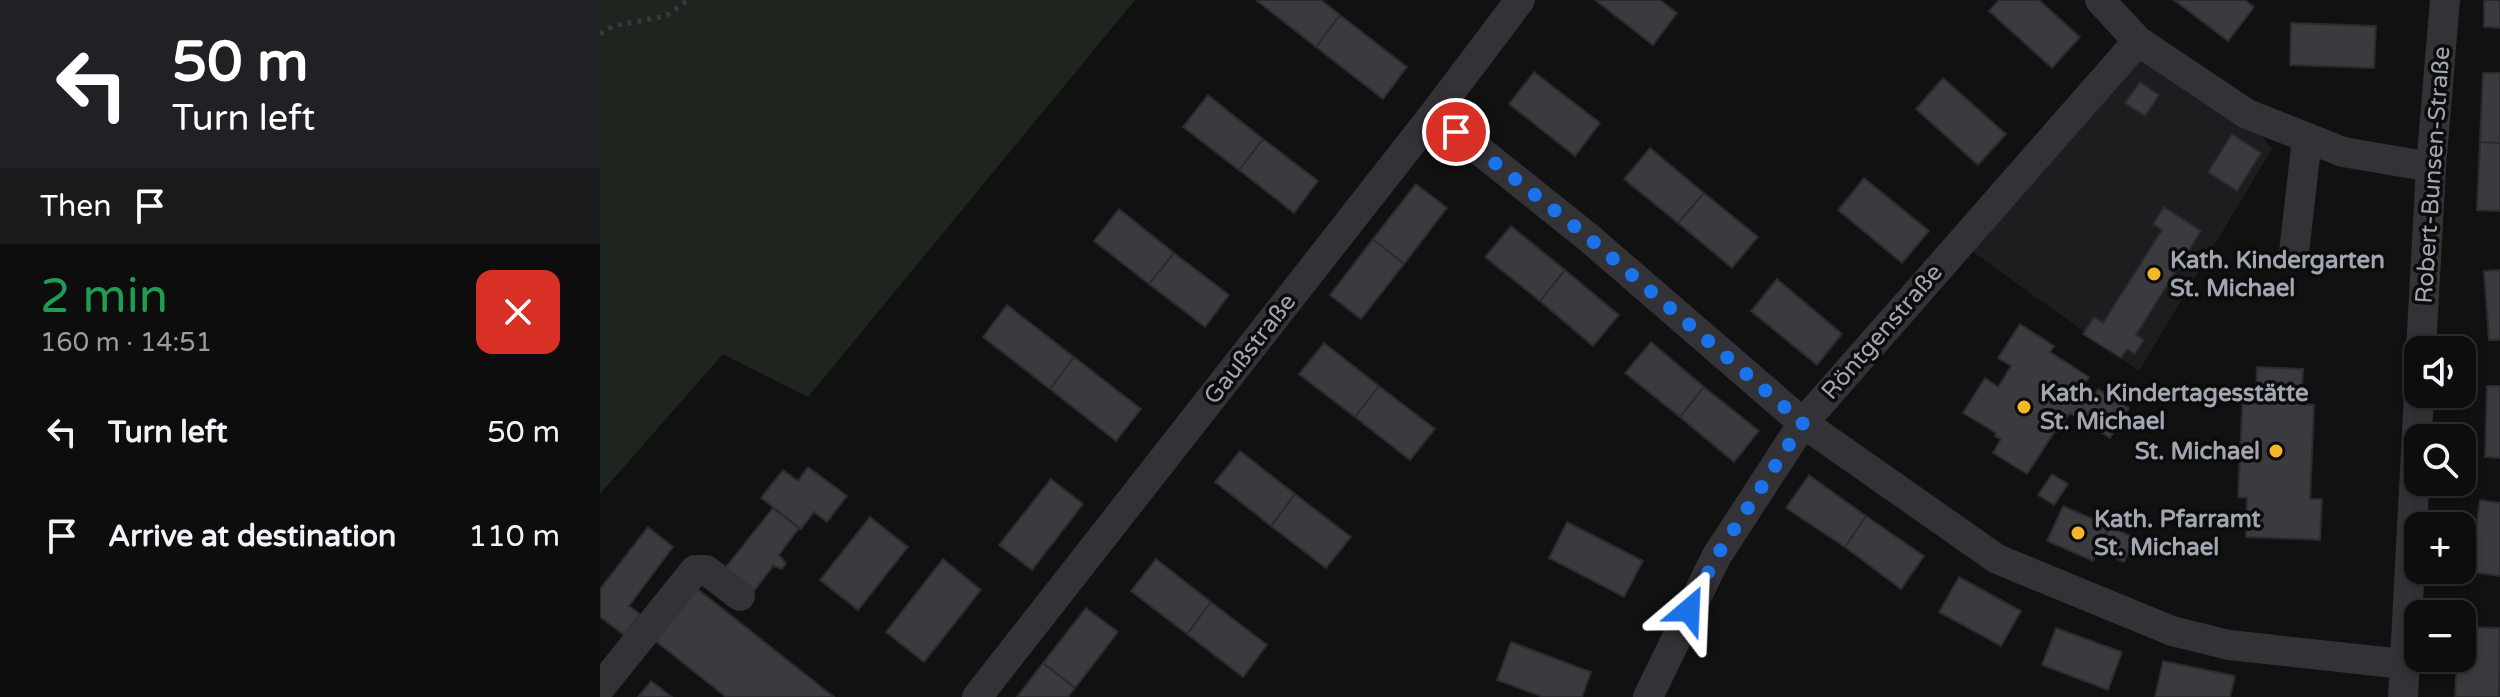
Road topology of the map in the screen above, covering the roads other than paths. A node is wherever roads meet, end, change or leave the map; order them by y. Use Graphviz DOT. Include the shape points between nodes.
graph roads {
  1 [pos="1520,0"];
  2 [pos="2100,0"];
  3 [pos="2445,0"];
  4 [pos="2138,41"];
  5 [pos="1434,114"];
  6 [pos="2307,138"];
  7 [pos="2431,167"];
  8 [pos="2294,253"];
  9 [pos="2422,336"];
  10 [pos="2418,408"];
  11 [pos="1803,423"];
  12 [pos="740,596"];
  13 [pos="2403,664"];
  14 [pos="600,688"];
  15 [pos="977,697"];
  16 [pos="1648,697"];
  17 [pos="2403,697"];
  1 -- 5 [label="street, Gaußstraße"];
  2 -- 4 [label="street"];
  3 -- 7 [label="street, Robert-Bunsen-Straße"];
  4 -- 6 [label="street" via="2247,114"];
  4 -- 11 [label="street, Röntgenstraße"];
  5 -- 11 [label="street" via="1589,238"];
  5 -- 15 [label="street, Gaußstraße"];
  6 -- 7 [label="street" via="2343,152"];
  6 -- 8 [label="street"];
  7 -- 9 [label="street, Robert-Bunsen-Straße"];
  10 -- 13 [label="street"];
  11 -- 13 [label="street" via="1997,559 2172,631 2229,645"];
  11 -- 16 [label="street, Röntgenstraße" via="1716,557"];
  12 -- 14 [label="street" via="706,570 695,570"];
  13 -- 17 [label="street"];
}
